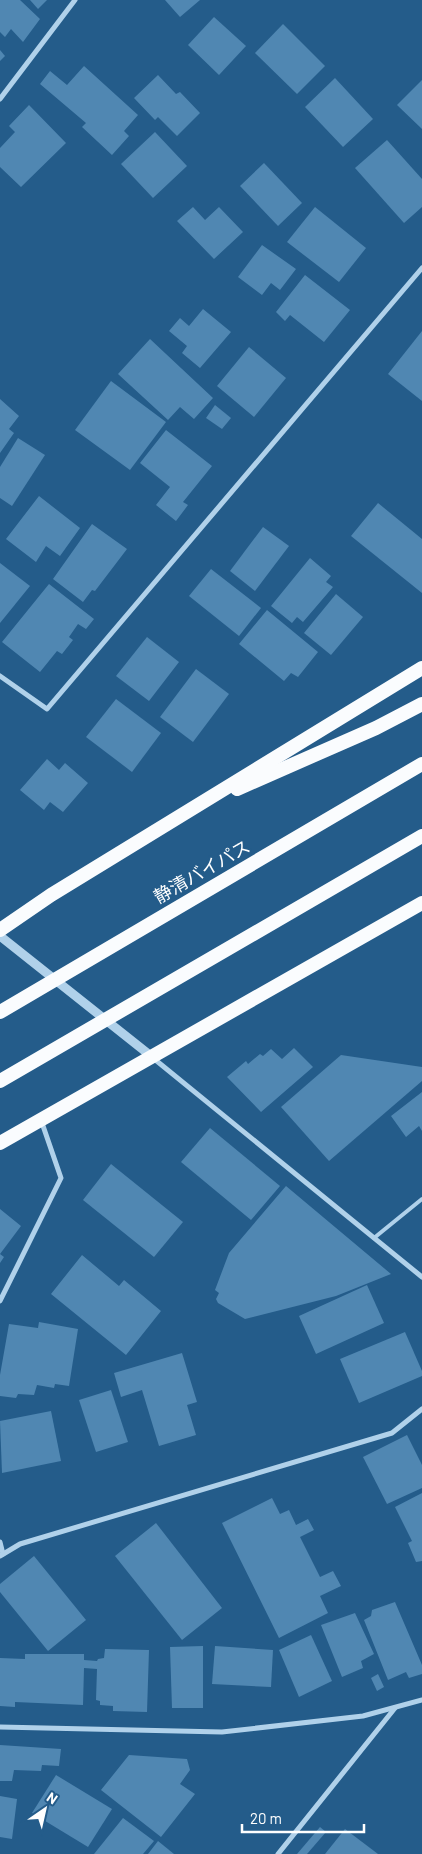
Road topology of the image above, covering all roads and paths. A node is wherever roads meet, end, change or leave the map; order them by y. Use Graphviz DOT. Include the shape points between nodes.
graph roads {
  1 [pos="76,0"];
  2 [pos="0,99"];
  3 [pos="422,268"];
  4 [pos="422,668"];
  5 [pos="0,676"];
  6 [pos="422,704"];
  7 [pos="422,764"];
  8 [pos="186,812"];
  9 [pos="422,836"];
  10 [pos="422,903"];
  11 [pos="0,930"];
  12 [pos="0,936"];
  13 [pos="0,1012"];
  14 [pos="151,1056"];
  15 [pos="0,1081"];
  16 [pos="41,1120"];
  17 [pos="0,1143"];
  18 [pos="422,1200"];
  19 [pos="374,1238"];
  20 [pos="422,1277"];
  21 [pos="0,1301"];
  22 [pos="422,1409"];
  23 [pos="0,1542"];
  24 [pos="2,1555"];
  25 [pos="422,1700"];
  26 [pos="395,1707"];
  27 [pos="0,1727"];
  28 [pos="278,1854"];
  1 -- 2 [label="street"];
  3 -- 5 [label="street" via="47,709"];
  4 -- 8 [label="highway"];
  6 -- 8 [label="highway" via="376,728"];
  7 -- 13 [label="highway, 静清バイパス, bridge"];
  8 -- 11 [label="highway"];
  9 -- 15 [label="highway, bridge"];
  10 -- 14 [label="highway"];
  12 -- 14 [label="street"];
  14 -- 16 [label="highway"];
  14 -- 19 [label="street"];
  16 -- 17 [label="highway"];
  16 -- 21 [label="street" via="61,1178"];
  18 -- 19 [label="lane"];
  19 -- 20 [label="street"];
  22 -- 24 [label="street" via="392,1433 20,1544"];
  23 -- 24 [label="street"];
  25 -- 26 [label="street"];
  26 -- 27 [label="street" via="363,1716 222,1732"];
  26 -- 28 [label="street"];
}
